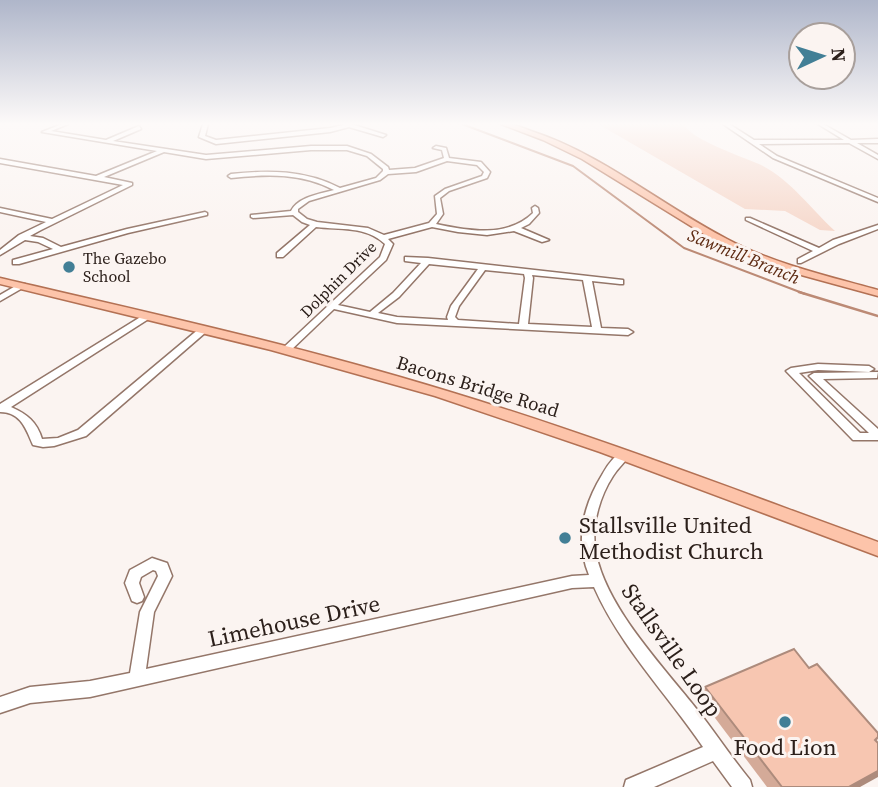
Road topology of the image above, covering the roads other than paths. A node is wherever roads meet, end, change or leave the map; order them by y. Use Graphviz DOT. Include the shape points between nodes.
graph roads {
  1 [pos="0,161"];
  2 [pos="138,161"];
  3 [pos="376,161"];
  4 [pos="442,161"];
  5 [pos="461,161"];
  6 [pos="591,161"];
  7 [pos="598,161"];
  8 [pos="782,161"];
  9 [pos="386,172"];
  10 [pos="231,176"];
  11 [pos="97,178"];
  12 [pos="339,190"];
  13 [pos="878,200"];
  14 [pos="535,208"];
  15 [pos="0,210"];
  16 [pos="294,213"];
  17 [pos="205,214"];
  18 [pos="253,216"];
  19 [pos="748,219"];
  20 [pos="52,222"];
  21 [pos="314,224"];
  22 [pos="432,225"];
  23 [pos="878,227"];
  24 [pos="513,228"];
  25 [pos="711,234"];
  26 [pos="22,237"];
  27 [pos="385,237"];
  28 [pos="545,240"];
  29 [pos="59,249"];
  30 [pos="818,251"];
  31 [pos="0,253"];
  32 [pos="279,255"];
  33 [pos="408,259"];
  34 [pos="428,261"];
  35 [pos="801,261"];
  36 [pos="16,262"];
  37 [pos="483,267"];
  38 [pos="527,272"];
  39 [pos="0,274"];
  40 [pos="587,279"];
  41 [pos="0,281"];
  42 [pos="620,282"];
  43 [pos="22,286"];
  44 [pos="878,286"];
  45 [pos="57,292"];
  46 [pos="878,293"];
  47 [pos="0,298"];
  48 [pos="331,306"];
  49 [pos="371,315"];
  50 [pos="147,316"];
  51 [pos="454,322"];
  52 [pos="523,327"];
  53 [pos="203,330"];
  54 [pos="597,330"];
  55 [pos="628,332"];
  56 [pos="286,350"];
  57 [pos="876,371"];
  58 [pos="835,396"];
  59 [pos="818,398"];
  60 [pos="846,406"];
  61 [pos="2,408"];
  62 [pos="828,408"];
  63 [pos="877,437"];
  64 [pos="624,455"];
  65 [pos="878,549"];
  66 [pos="597,581"];
  67 [pos="137,597"];
  68 [pos="138,677"];
  69 [pos="0,705"];
  70 [pos="715,751"];
  71 [pos="633,787"];
  72 [pos="743,787"];
  1 -- 11 [label="street"];
  2 -- 11 [label="street"];
  3 -- 9 [label="street"];
  4 -- 9 [label="street" via="416,170"];
  5 -- 22 [label="street" via="479,163 488,172 437,197 440,214"];
  6 -- 25 [label="main road"];
  7 -- 25 [label="main road"];
  8 -- 13 [label="street"];
  9 -- 12 [label="street" via="369,183"];
  10 -- 12 [label="street" via="296,173"];
  11 -- 20 [label="street" via="130,184"];
  12 -- 16 [label="street" via="300,203"];
  14 -- 24 [label="street" via="532,218"];
  15 -- 20 [label="street"];
  16 -- 18 [label="street"];
  16 -- 21 [label="street, Dolphin Drive"];
  17 -- 29 [label="street"];
  19 -- 30 [label="street"];
  20 -- 26 [label="street"];
  21 -- 27 [label="street, Dolphin Drive" via="361,228"];
  21 -- 32 [label="street"];
  22 -- 24 [label="street" via="471,232"];
  22 -- 27 [label="street"];
  23 -- 30 [label="street"];
  24 -- 28 [label="street"];
  25 -- 44 [label="main road" via="792,264"];
  25 -- 46 [label="main road" via="787,268"];
  26 -- 29 [label="street"];
  26 -- 31 [label="street"];
  27 -- 48 [label="street, Dolphin Drive" via="389,244 383,258"];
  29 -- 36 [label="street"];
  30 -- 35 [label="street"];
  33 -- 34 [label="street"];
  34 -- 37 [label="street"];
  34 -- 49 [label="street"];
  37 -- 38 [label="street"];
  37 -- 51 [label="street" via="455,306"];
  38 -- 40 [label="street"];
  38 -- 52 [label="street"];
  39 -- 45 [label="main road, Bacons Bridge Road" via="47,285"];
  40 -- 42 [label="street"];
  40 -- 54 [label="street"];
  41 -- 43 [label="main road, Bacons Bridge Road"];
  43 -- 45 [label="main road, Bacons Bridge Road"];
  43 -- 47 [label="street"];
  45 -- 50 [label="main road, Bacons Bridge Road"];
  48 -- 49 [label="street"];
  48 -- 56 [label="street, Dolphin Drive"];
  49 -- 51 [label="street"];
  50 -- 53 [label="main road, Bacons Bridge Road"];
  50 -- 61 [label="street"];
  51 -- 52 [label="street"];
  52 -- 54 [label="street"];
  53 -- 56 [label="main road, Bacons Bridge Road"];
  53 -- 61 [label="street" via="82,433 64,441 37,442 32,425 23,416"];
  54 -- 55 [label="street"];
  56 -- 64 [label="main road, Bacons Bridge Road" via="440,393"];
  57 -- 58 [label="street" via="816,374"];
  57 -- 59 [label="street" via="792,370"];
  58 -- 59 [label="street"];
  58 -- 60 [label="street"];
  59 -- 62 [label="street"];
  60 -- 62 [label="street"];
  60 -- 63 [label="street"];
  62 -- 63 [label="street" via="857,437"];
  64 -- 65 [label="main road, Bacons Bridge Road"];
  64 -- 66 [label="street, Stallsville Loop" via="596,499 588,525"];
  66 -- 68 [label="street, Limehouse Drive" via="572,582"];
  66 -- 70 [label="street, Stallsville Loop"];
  67 -- 68 [label="street" via="132,583 135,573 152,564 162,567 165,576 147,612"];
  68 -- 69 [label="street, Limehouse Drive" via="80,691 30,695"];
  70 -- 71 [label="street"];
  70 -- 72 [label="street, Stallsville Loop"];
}
